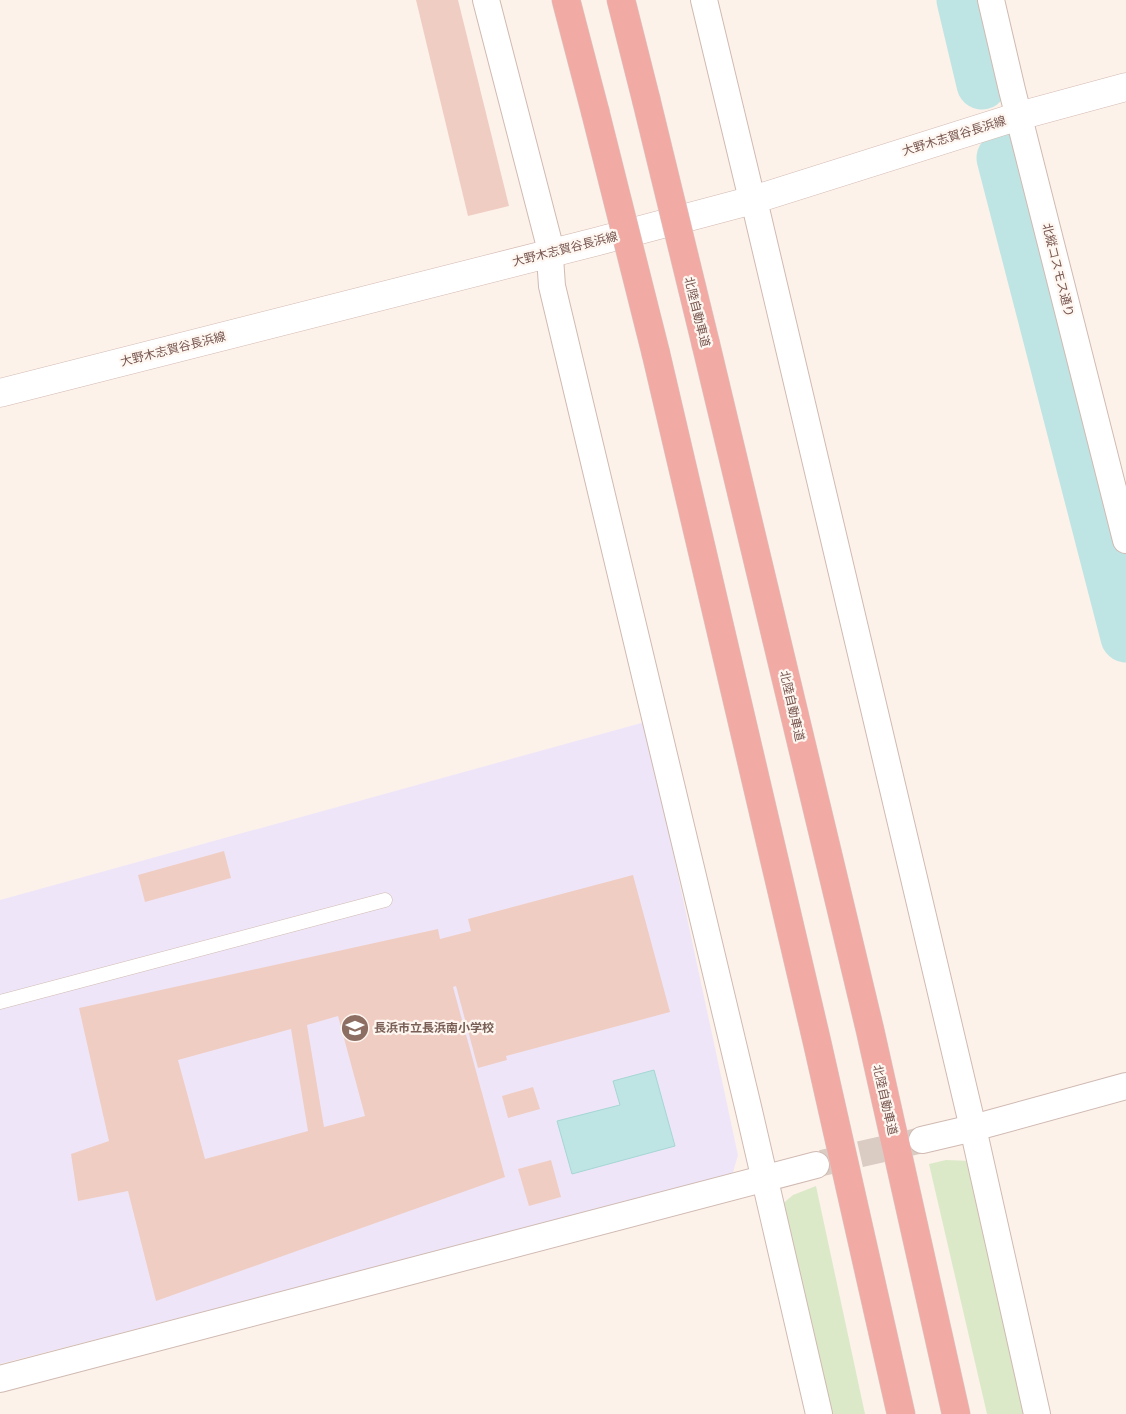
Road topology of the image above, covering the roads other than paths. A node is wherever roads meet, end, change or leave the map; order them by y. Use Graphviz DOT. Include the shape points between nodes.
graph roads {
  1 [pos="486,0"];
  2 [pos="566,0"];
  3 [pos="621,0"];
  4 [pos="704,0"];
  5 [pos="992,0"];
  6 [pos="1126,87"];
  7 [pos="1019,116"];
  8 [pos="753,200"];
  9 [pos="550,253"];
  10 [pos="0,393"];
  11 [pos="1126,540"];
  12 [pos="386,900"];
  13 [pos="0,1002"];
  14 [pos="1126,1086"];
  15 [pos="973,1128"];
  16 [pos="922,1140"];
  17 [pos="816,1164"];
  18 [pos="764,1178"];
  19 [pos="0,1378"];
  20 [pos="819,1414"];
  21 [pos="901,1414"];
  22 [pos="956,1414"];
  23 [pos="1037,1414"];
  1 -- 9 [label="street"];
  2 -- 21 [label="highway, bridge" via="656,354"];
  3 -- 22 [label="highway, 北陸自動車道, bridge" via="868,1021"];
  4 -- 8 [label="street"];
  5 -- 7 [label="street, 北縦コスモス通り"];
  6 -- 7 [label="main road, 大野木志賀谷長浜線"];
  7 -- 8 [label="main road, 大野木志賀谷長浜線"];
  7 -- 11 [label="street, 北縦コスモス通り"];
  8 -- 9 [label="main road, 大野木志賀谷長浜線"];
  8 -- 15 [label="street"];
  9 -- 10 [label="main road, 大野木志賀谷長浜線"];
  9 -- 18 [label="street" via="552,286"];
  12 -- 13 [label="lane"];
  14 -- 15 [label="street"];
  15 -- 16 [label="street"];
  15 -- 23 [label="street"];
  17 -- 18 [label="street"];
  18 -- 19 [label="street"];
  18 -- 20 [label="street"];
}
